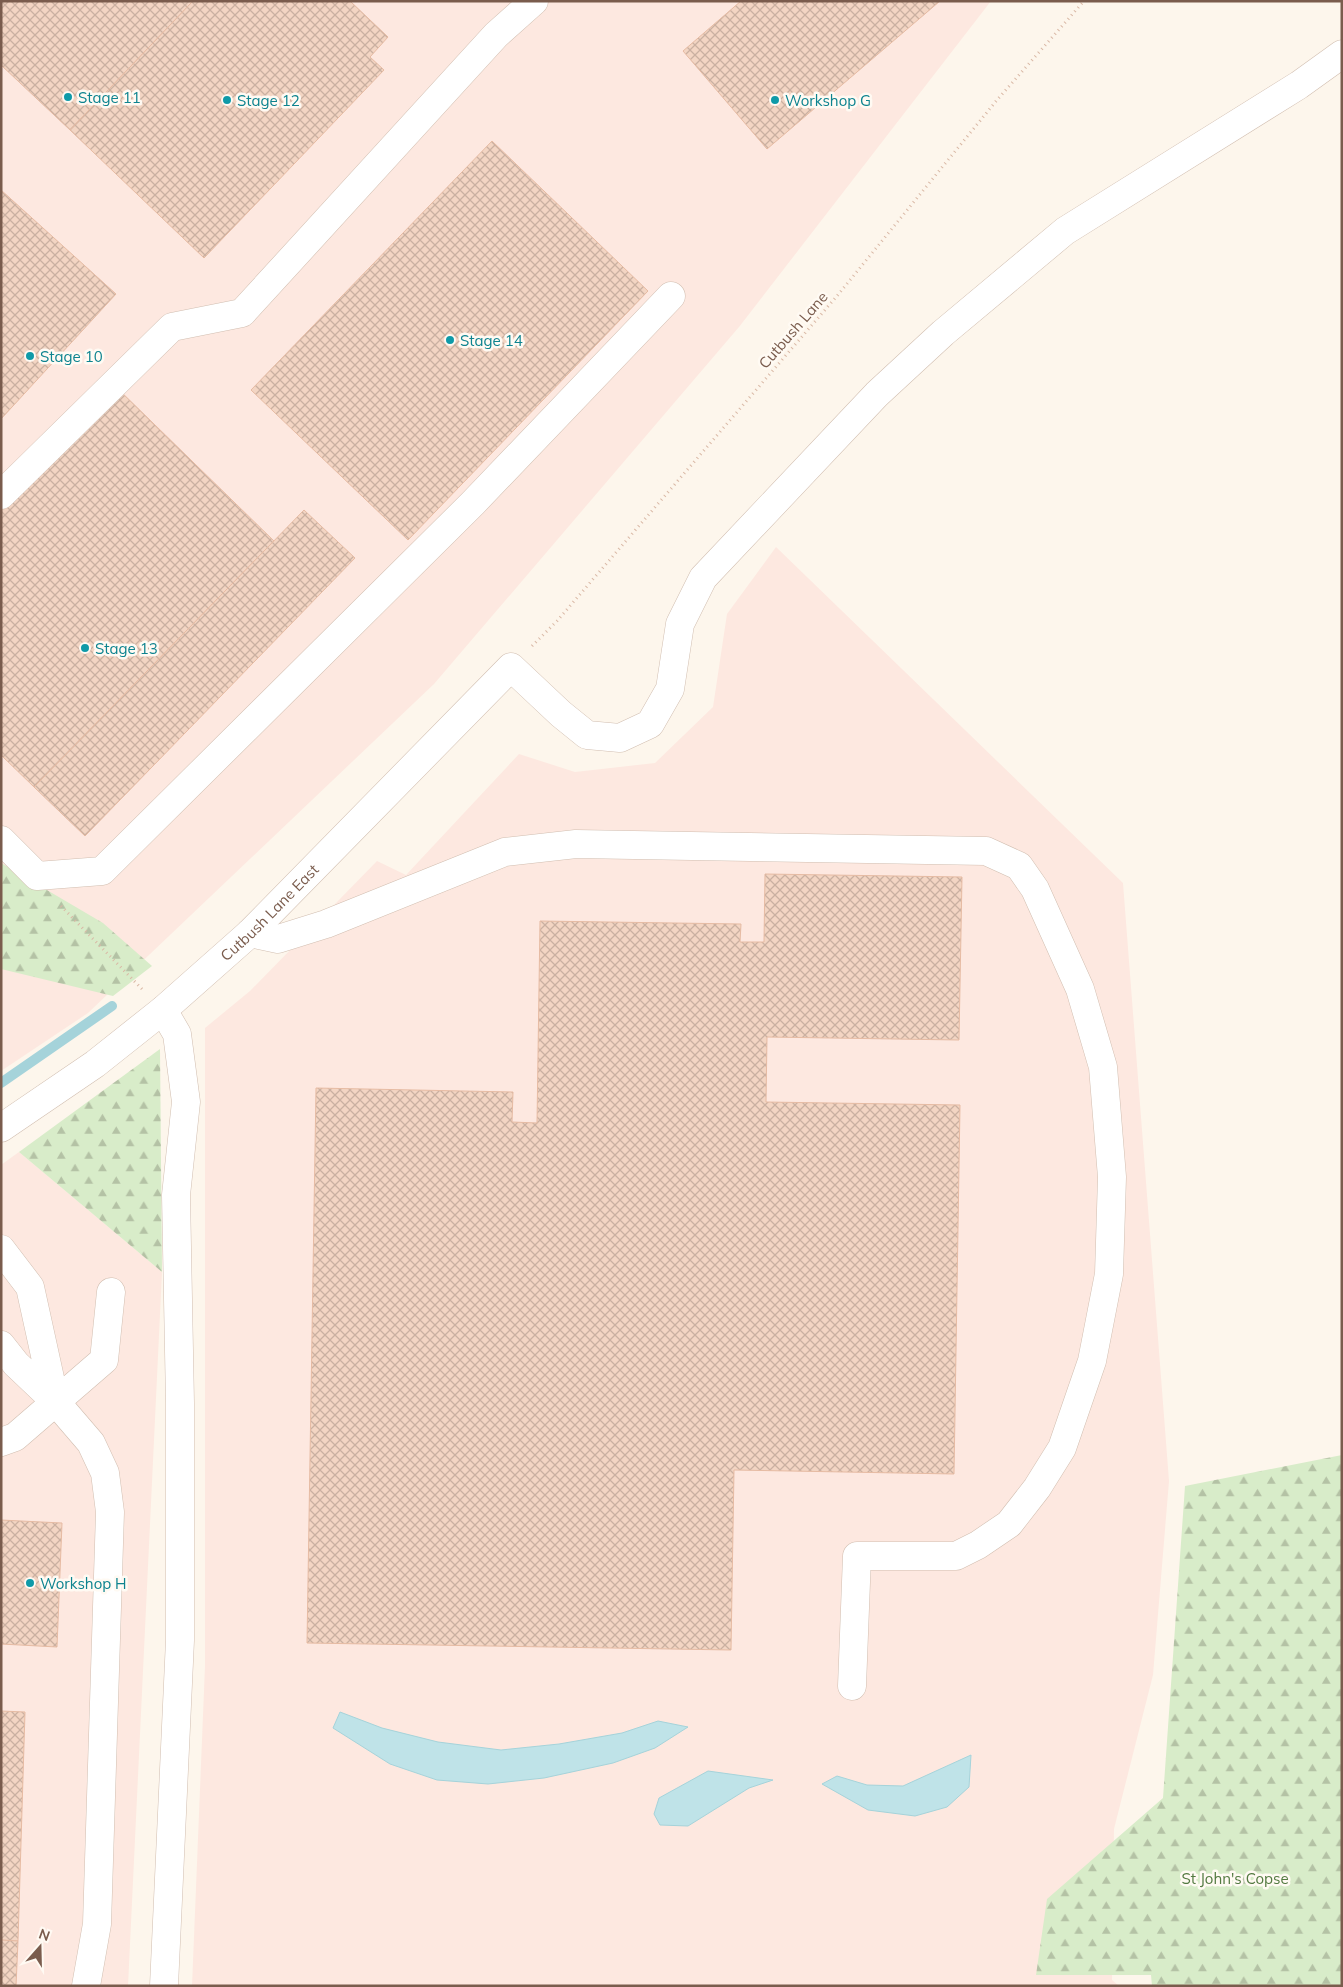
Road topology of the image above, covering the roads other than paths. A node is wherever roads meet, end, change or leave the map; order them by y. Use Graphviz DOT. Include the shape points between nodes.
graph roads {
  1 [pos="534,1"];
  2 [pos="1342,54"];
  3 [pos="671,296"];
  4 [pos="1,495"];
  5 [pos="1,840"];
  6 [pos="250,933"];
  7 [pos="163,1010"];
  8 [pos="1,1128"];
  9 [pos="1,1249"];
  10 [pos="111,1292"];
  11 [pos="1,1345"];
  12 [pos="55,1401"];
  13 [pos="1,1442"];
  14 [pos="852,1686"];
  15 [pos="86,1986"];
  16 [pos="164,1986"];
  1 -- 4 [label="street" via="496,35 242,313 172,327"];
  2 -- 6 [label="street, Cutbush Lane East" via="1299,85 1065,231 943,333 877,394 703,578 680,624 670,689 650,724 620,738 587,735 511,667"];
  3 -- 5 [label="street" via="473,503 102,872 37,876"];
  6 -- 7 [label="street, Cutbush Lane East"];
  6 -- 14 [label="street" via="278,939 326,924 505,852 576,844 986,851 1019,866 1035,889 1080,989 1103,1067 1112,1177 1109,1264 1092,1361 1062,1448 1038,1488 1009,1524 956,1556 857,1556"];
  7 -- 8 [label="street, Cutbush Lane East" via="95,1064"];
  7 -- 16 [label="street" via="177,1034 186,1102 176,1195 180,1640"];
  9 -- 12 [label="street" via="30,1287"];
  10 -- 12 [label="street" via="104,1360"];
  11 -- 12 [label="street"];
  12 -- 13 [label="street" via="15,1437"];
  12 -- 15 [label="street" via="91,1443 105,1473 110,1512 97,1924"];
}
